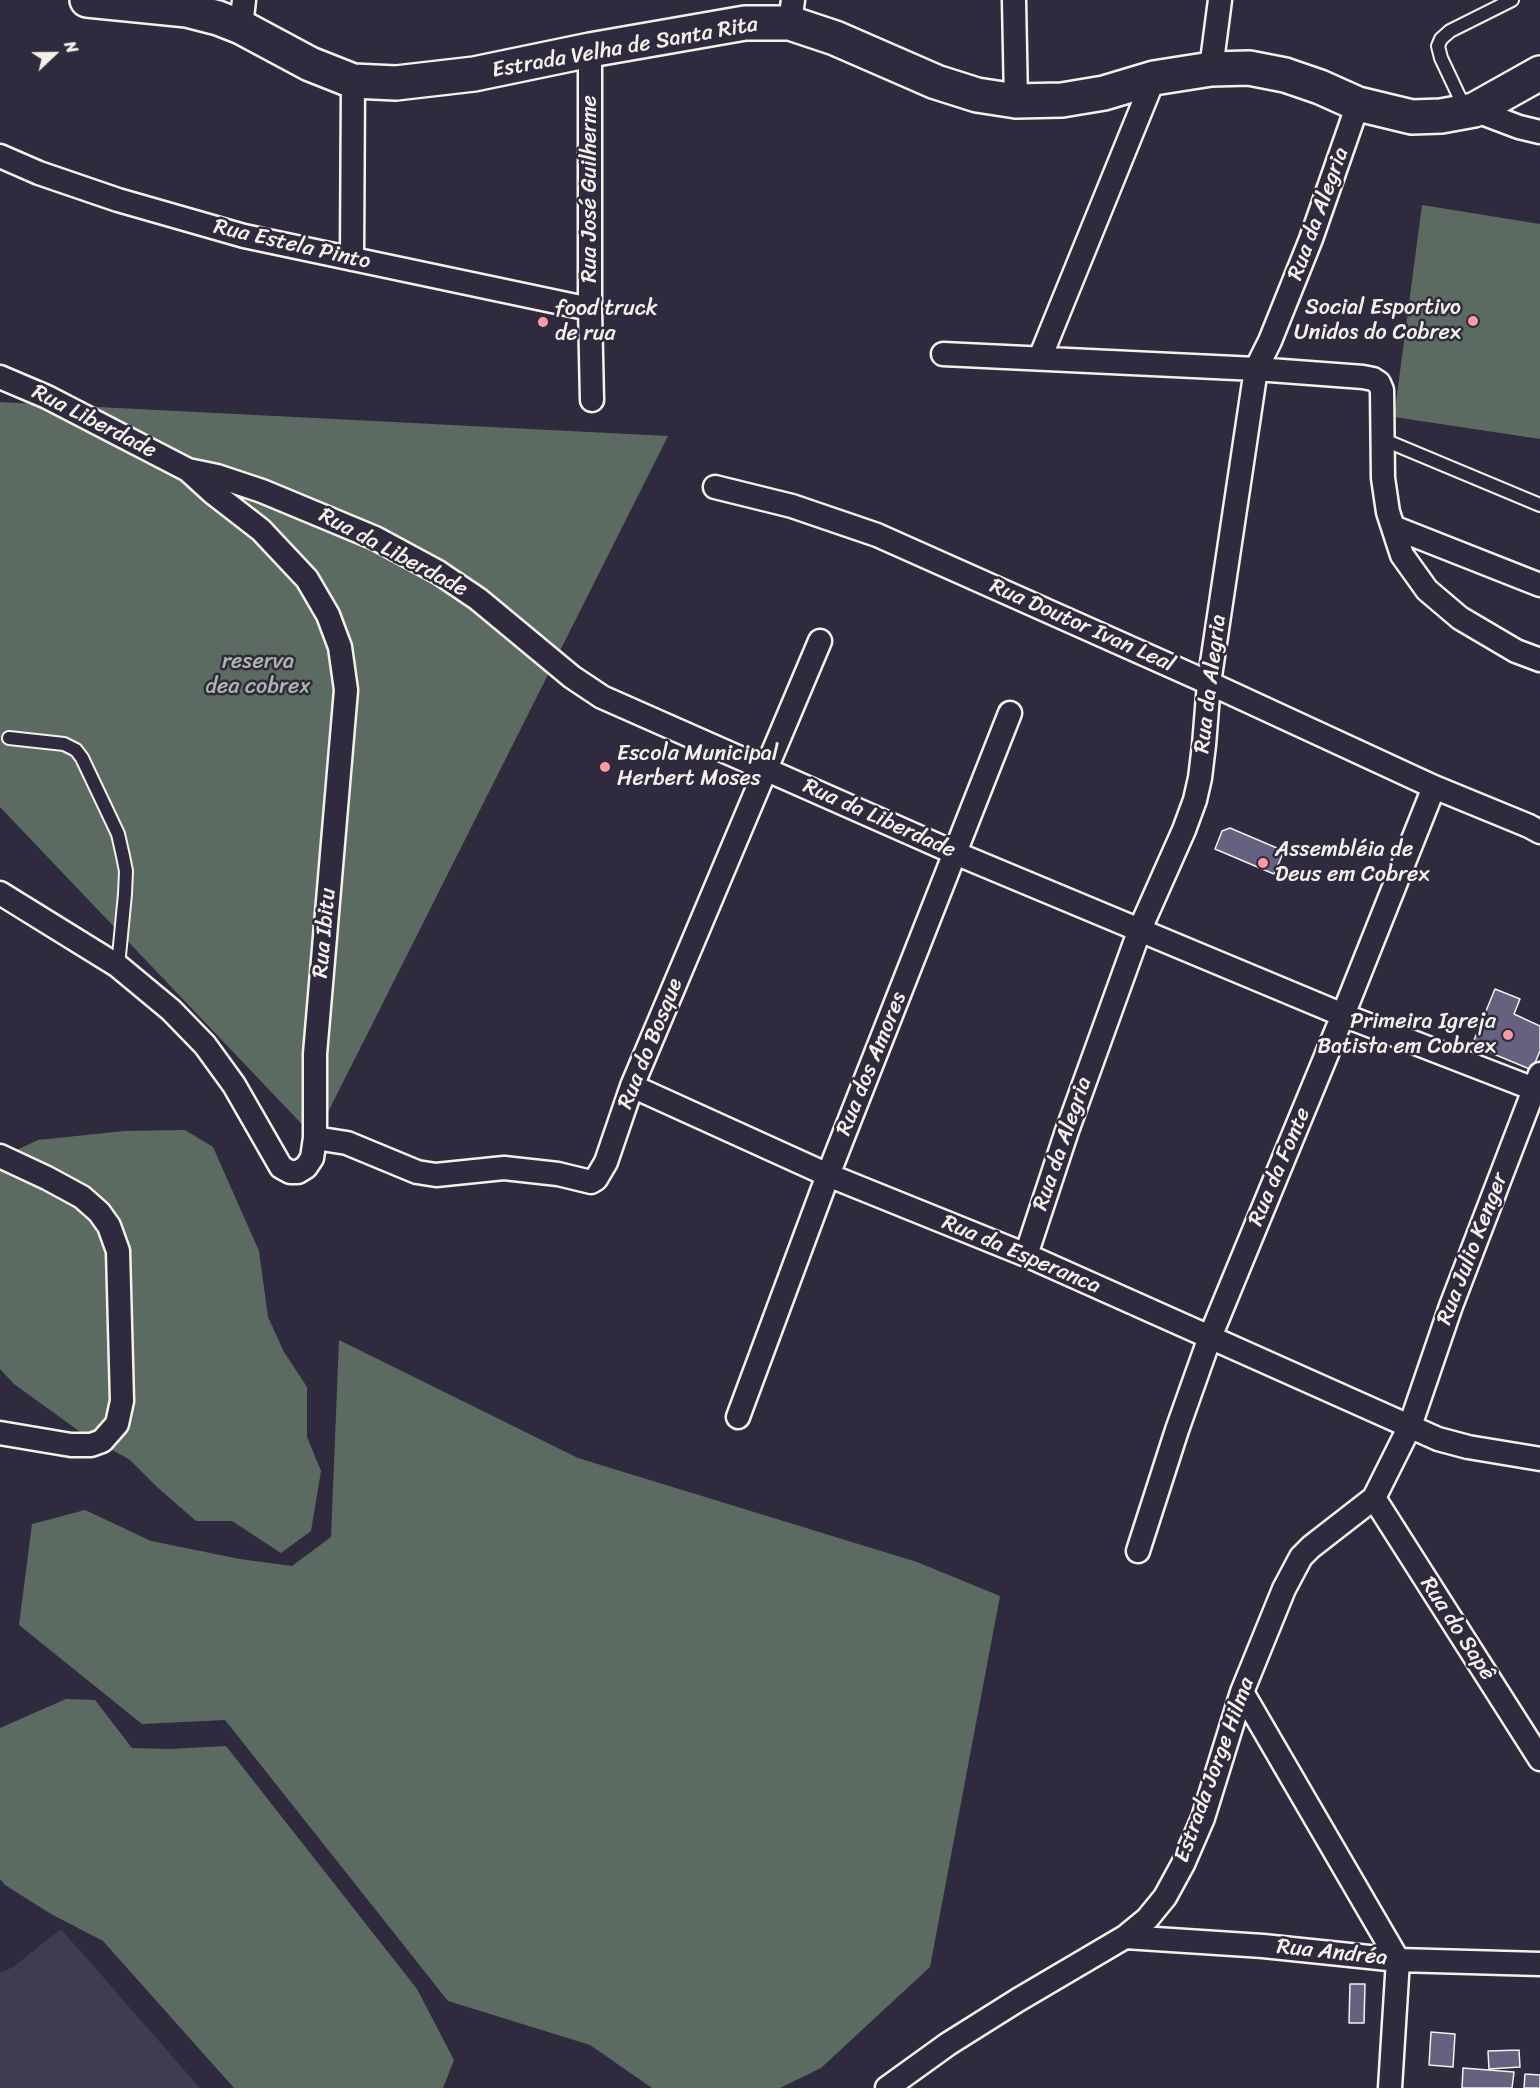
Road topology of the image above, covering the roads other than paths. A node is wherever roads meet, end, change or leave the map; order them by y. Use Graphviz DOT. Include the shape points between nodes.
graph roads {
  1 [pos="87,0"];
  2 [pos="1014,0"];
  3 [pos="1220,0"];
  4 [pos="1512,0"];
  5 [pos="791,11"];
  6 [pos="243,13"];
  7 [pos="590,50"];
  8 [pos="1211,69"];
  9 [pos="1540,73"];
  10 [pos="1154,78"];
  11 [pos="353,81"];
  12 [pos="1016,101"];
  13 [pos="1358,104"];
  14 [pos="1470,111"];
  15 [pos="1540,132"];
  16 [pos="0,156"];
  17 [pos="352,259"];
  18 [pos="590,309"];
  19 [pos="943,354"];
  20 [pos="1040,358"];
  21 [pos="1256,369"];
  22 [pos="0,377"];
  23 [pos="592,400"];
  24 [pos="1382,439"];
  25 [pos="188,470"];
  26 [pos="715,487"];
  27 [pos="1540,505"];
  28 [pos="1393,527"];
  29 [pos="1540,585"];
  30 [pos="820,641"];
  31 [pos="1540,660"];
  32 [pos="1209,683"];
  33 [pos="1010,713"];
  34 [pos="9,738"];
  35 [pos="766,769"];
  36 [pos="1434,787"];
  37 [pos="1540,832"];
  38 [pos="955,853"];
  39 [pos="0,893"];
  40 [pos="1140,929"];
  41 [pos="118,966"];
  42 [pos="1343,1015"];
  43 [pos="1537,1081"];
  44 [pos="632,1086"];
  45 [pos="315,1138"];
  46 [pos="0,1156"];
  47 [pos="828,1175"];
  48 [pos="1026,1255"];
  49 [pos="1210,1337"];
  50 [pos="738,1417"];
  51 [pos="1410,1426"];
  52 [pos="0,1433"];
  53 [pos="1540,1460"];
  54 [pos="1374,1498"];
  55 [pos="1138,1551"];
  56 [pos="1242,1692"];
  57 [pos="1540,1759"];
  58 [pos="1125,1937"];
  59 [pos="1398,1960"];
  60 [pos="1540,1964"];
  61 [pos="887,2088"];
  62 [pos="1390,2088"];
  1 -- 6 [label="street, Estrada Velha de Santa Rita" via="187,10 219,18"];
  2 -- 12 [label="street"];
  3 -- 8 [label="street"];
  4 -- 14 [label="lane" via="1450,31 1438,46"];
  5 -- 7 [label="street, Estrada Velha de Santa Rita" via="745,23"];
  5 -- 12 [label="street, Estrada Velha de Santa Rita" via="835,38 936,82 977,95"];
  6 -- 11 [label="street, Estrada Velha de Santa Rita" via="309,64"];
  7 -- 11 [label="street, Estrada Velha de Santa Rita" via="433,80"];
  7 -- 18 [label="street, Rua José Guilherme"];
  8 -- 10 [label="street, Estrada Velha de Santa Rita"];
  8 -- 13 [label="street, Estrada Velha de Santa Rita" via="1248,68 1285,75"];
  9 -- 14 [label="street, Estrada Velha de Santa Rita"];
  10 -- 12 [label="street, Estrada Velha de Santa Rita" via="1104,93"];
  10 -- 20 [label="street"];
  11 -- 17 [label="street"];
  13 -- 14 [label="street, Estrada Velha de Santa Rita" via="1412,117"];
  13 -- 21 [label="street, Rua da Alegria" via="1311,239"];
  14 -- 15 [label="street"];
  16 -- 17 [label="street, Rua Estela Pinto" via="118,200 244,236"];
  17 -- 18 [label="street, Rua Estela Pinto"];
  18 -- 23 [label="street, Rua José Guilherme"];
  19 -- 20 [label="street"];
  20 -- 21 [label="street"];
  21 -- 24 [label="street" via="1373,379 1382,390"];
  21 -- 32 [label="street, Rua da Alegria"];
  22 -- 25 [label="street, Rua Liberdade"];
  24 -- 27 [label="lane"];
  24 -- 28 [label="street" via="1383,478"];
  25 -- 35 [label="street, Rua da Liberdade" via="262,490 375,538 478,599 602,697"];
  25 -- 45 [label="street, Rua Ibitu" via="261,530 307,579 328,615 340,647 346,690 315,1054"];
  26 -- 32 [label="street, Rua Doutor Ivan Leal" via="792,506 877,535"];
  28 -- 29 [label="street"];
  28 -- 31 [label="street" via="1402,555 1427,590 1460,618 1516,651"];
  30 -- 35 [label="street, Rua do Bosque"];
  32 -- 36 [label="street, Rua Doutor Ivan Leal"];
  32 -- 40 [label="street, Rua da Alegria" via="1195,800"];
  33 -- 38 [label="street, Rua dos Amores"];
  34 -- 41 [label="lane" via="64,744 82,758 118,834 126,871"];
  35 -- 38 [label="street, Rua da Liberdade"];
  35 -- 44 [label="street, Rua do Bosque"];
  36 -- 37 [label="street, Rua Doutor Ivan Leal"];
  36 -- 42 [label="street, Rua da Fonte"];
  38 -- 40 [label="street, Rua da Liberdade"];
  38 -- 47 [label="street, Rua dos Amores"];
  39 -- 41 [label="street"];
  40 -- 42 [label="street, Rua da Liberdade"];
  40 -- 48 [label="street, Rua da Alegria" via="1066,1131"];
  41 -- 45 [label="street, Rua Ibitu" via="171,1010 205,1045 234,1085 281,1167 290,1172 306,1167 312,1158"];
  42 -- 43 [label="street, Rua da Liberdade"];
  42 -- 49 [label="street, Rua da Fonte"];
  43 -- 51 [label="street, Rua Julio Kenger"];
  44 -- 45 [label="street, Rua do Bosque" via="601,1173 591,1182 504,1168 436,1175 417,1172 347,1143"];
  44 -- 47 [label="street, Rua da Esperanca"];
  46 -- 52 [label="street" via="82,1197 109,1226 118,1251 122,1401 117,1424 102,1441 91,1445"];
  47 -- 48 [label="street, Rua da Esperanca"];
  47 -- 50 [label="street, Rua dos Amores"];
  48 -- 49 [label="street, Rua da Esperanca"];
  49 -- 51 [label="street, Rua da Esperanca"];
  49 -- 55 [label="street, Rua da Fonte"];
  51 -- 53 [label="street, Rua da Esperanca" via="1448,1442"];
  51 -- 54 [label="street, Estrada Jorge Hilma"];
  54 -- 56 [label="street, Estrada Jorge Hilma" via="1301,1557"];
  54 -- 57 [label="street, Rua do Sapê"];
  56 -- 58 [label="street, Estrada Jorge Hilma" via="1203,1818 1183,1864 1165,1897"];
  56 -- 59 [label="street"];
  58 -- 59 [label="street, Rua Andréa"];
  58 -- 61 [label="street, Estrada Jorge Hilma" via="958,2037"];
  59 -- 60 [label="street, Rua Andréa"];
  59 -- 62 [label="street"];
}
